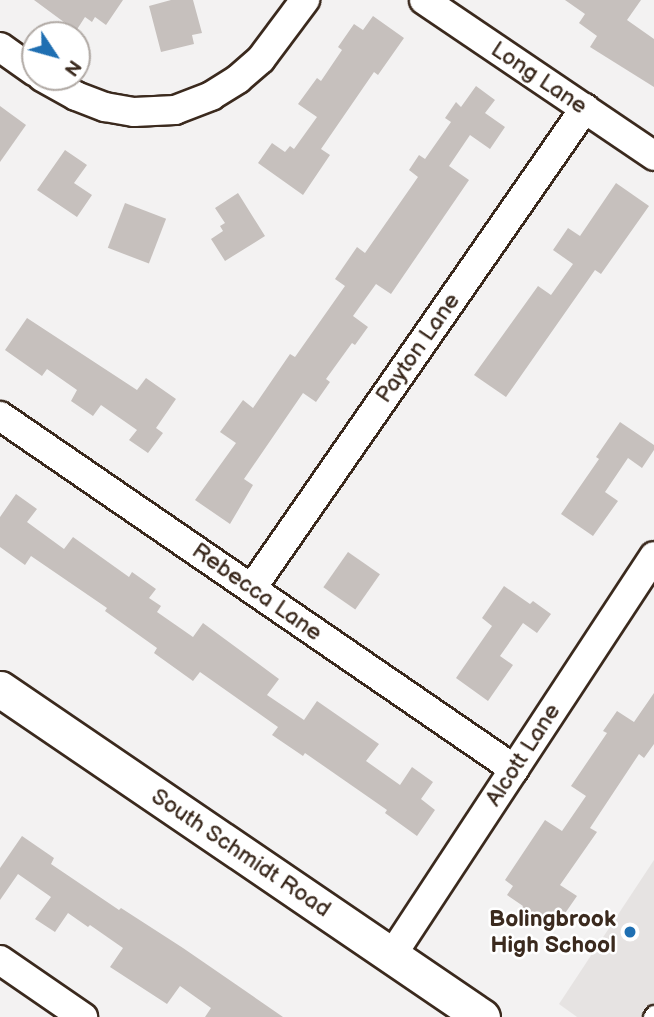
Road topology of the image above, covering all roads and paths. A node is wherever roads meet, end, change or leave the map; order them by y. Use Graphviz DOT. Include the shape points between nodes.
graph roads {
  1 [pos="305,0"];
  2 [pos="424,0"];
  3 [pos="0,47"];
  4 [pos="21,62"];
  5 [pos="67,91"];
  6 [pos="585,108"];
  7 [pos="654,156"];
  8 [pos="0,416"];
  9 [pos="654,556"];
  10 [pos="252,589"];
  11 [pos="0,688"];
  12 [pos="514,769"];
  13 [pos="392,955"];
  14 [pos="0,960"];
  15 [pos="83,1017"];
  16 [pos="482,1017"];
  1 -- 5 [label="street" via="261,59 238,79 175,110 134,112 105,107"];
  2 -- 6 [label="street, Long Lane"];
  3 -- 4 [label="street"];
  6 -- 7 [label="street, Long Lane"];
  6 -- 10 [label="street, Payton Lane"];
  8 -- 10 [label="street, Rebecca Lane"];
  9 -- 12 [label="street, Alcott Lane"];
  10 -- 12 [label="street, Rebecca Lane"];
  11 -- 13 [label="street, South Schmidt Road"];
  12 -- 13 [label="street, Alcott Lane"];
  13 -- 16 [label="street, South Schmidt Road"];
  14 -- 15 [label="street"];
}
